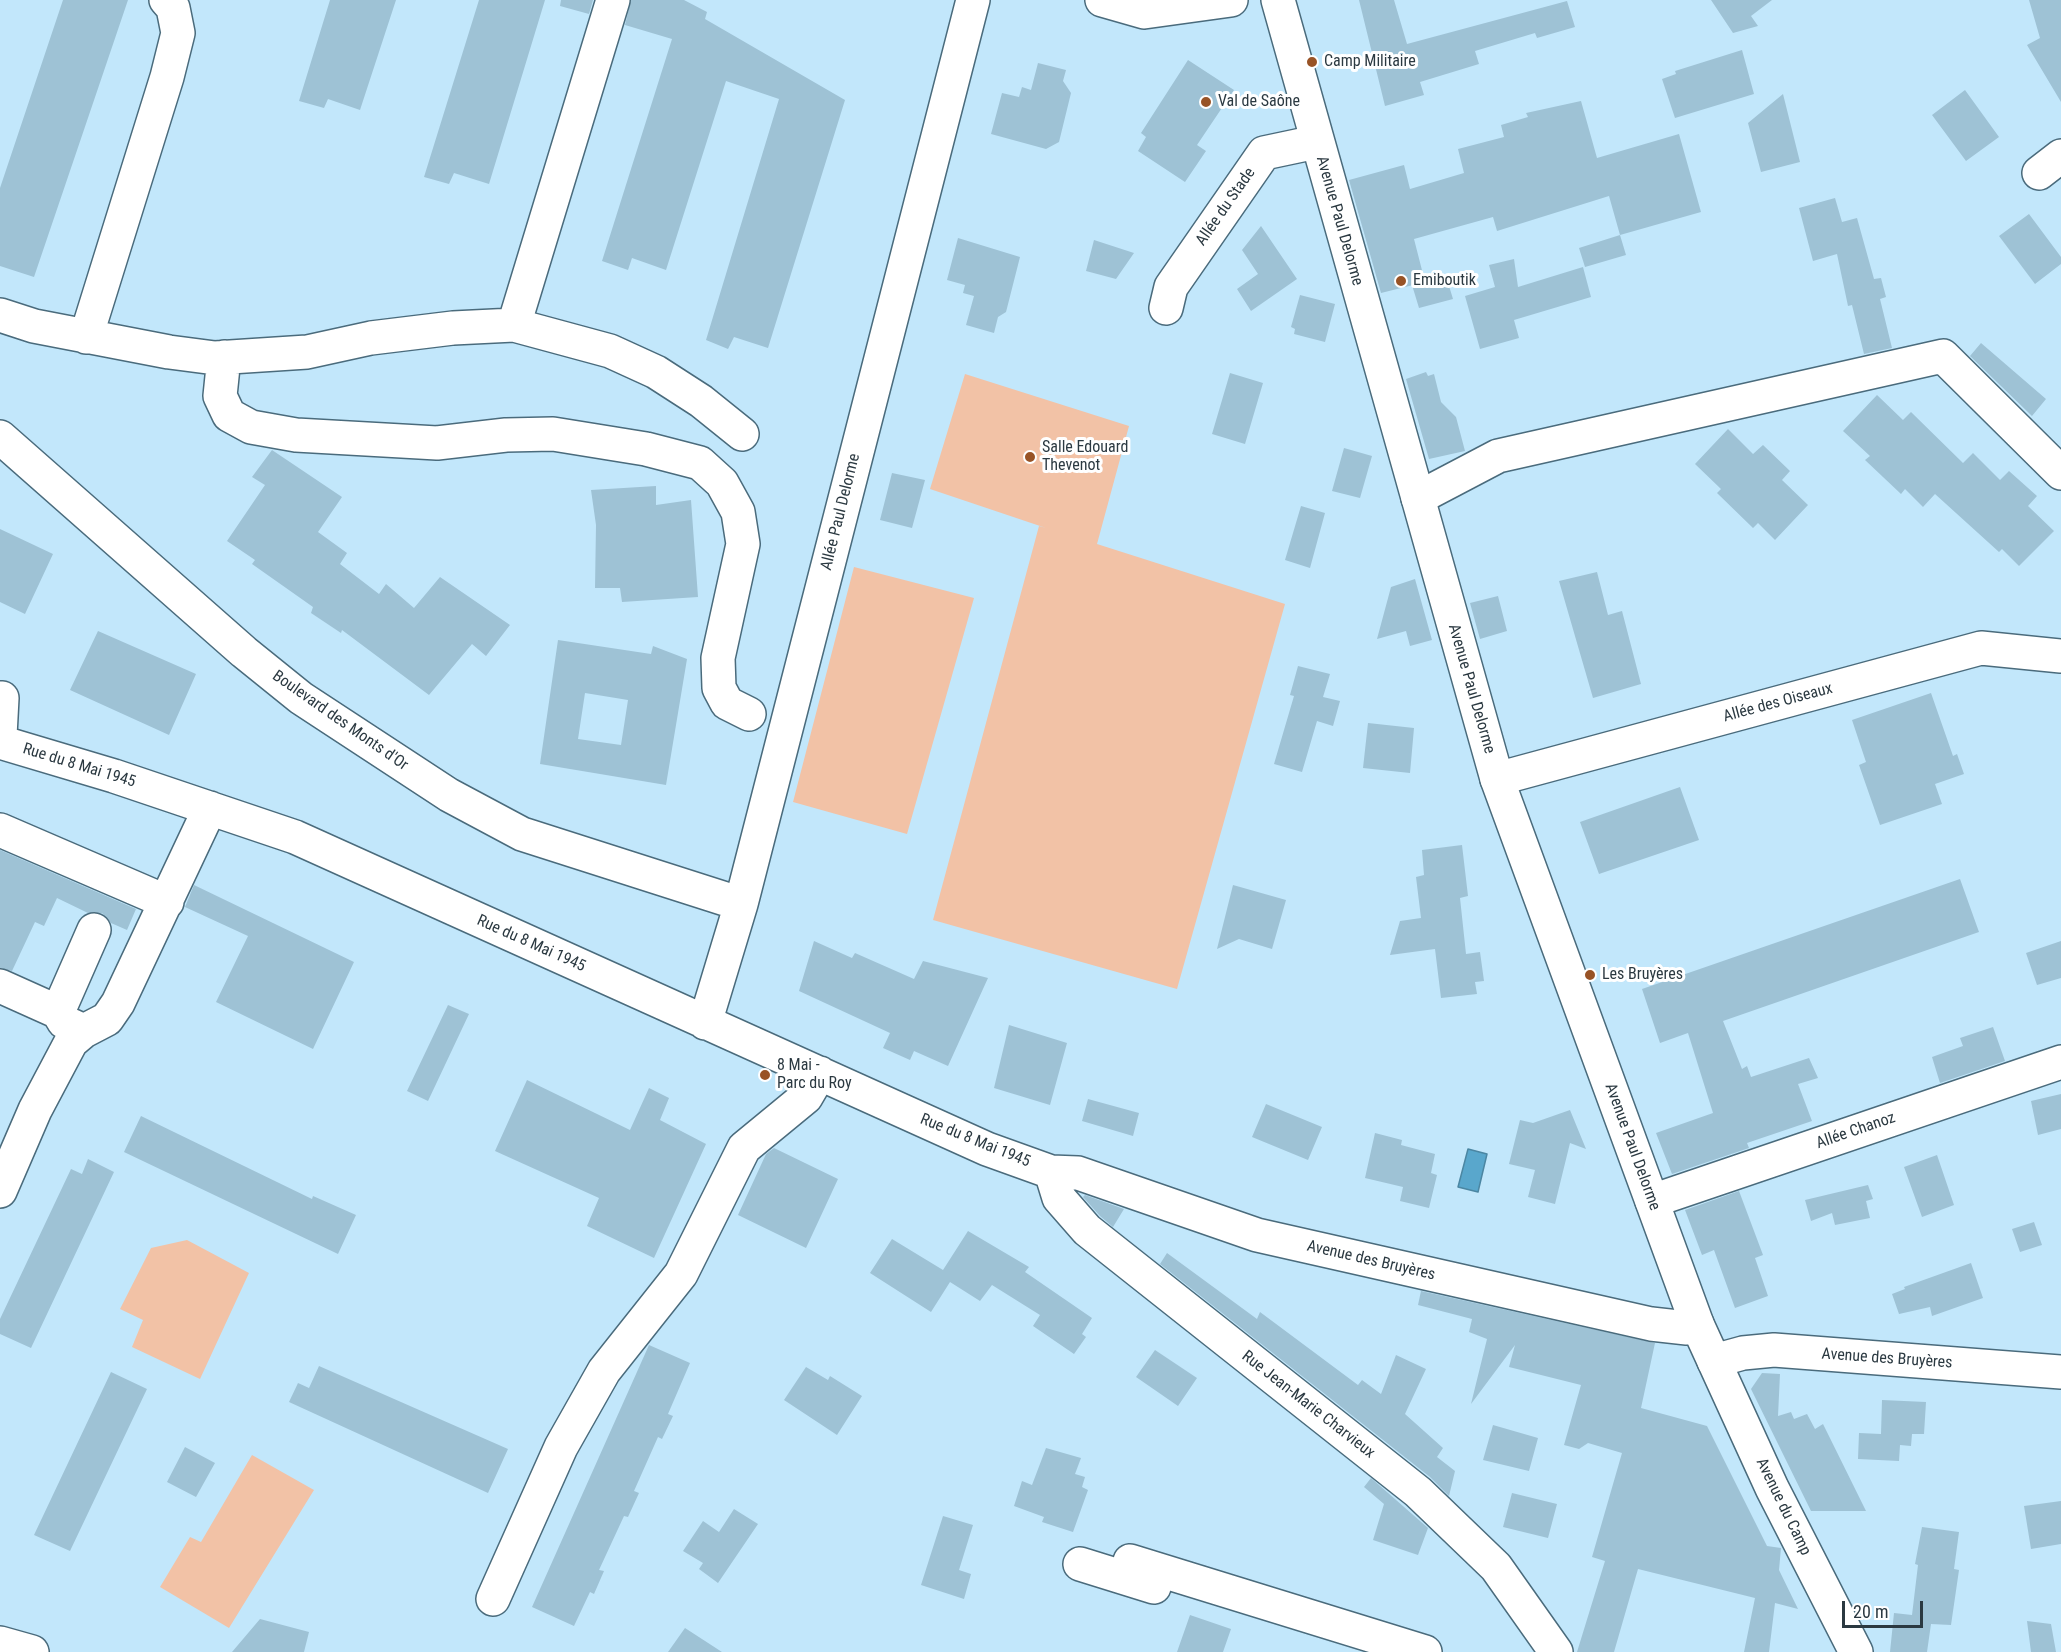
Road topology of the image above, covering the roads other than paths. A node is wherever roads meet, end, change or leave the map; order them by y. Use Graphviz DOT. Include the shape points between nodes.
graph roads {
  1 [pos="166,0"];
  2 [pos="613,0"];
  3 [pos="973,0"];
  4 [pos="1102,0"];
  5 [pos="1231,0"];
  6 [pos="1278,0"];
  7 [pos="1316,142"];
  8 [pos="1167,308"];
  9 [pos="0,315"];
  10 [pos="514,325"];
  11 [pos="86,336"];
  12 [pos="224,357"];
  13 [pos="741,434"];
  14 [pos="0,437"];
  15 [pos="2061,474"];
  16 [pos="1418,498"];
  17 [pos="2061,656"];
  18 [pos="2,698"];
  19 [pos="749,714"];
  20 [pos="0,736"];
  21 [pos="0,742"];
  22 [pos="1497,779"];
  23 [pos="210,808"];
  24 [pos="0,830"];
  25 [pos="167,902"];
  26 [pos="741,904"];
  27 [pos="94,930"];
  28 [pos="0,986"];
  29 [pos="58,1012"];
  30 [pos="705,1023"];
  31 [pos="84,1030"];
  32 [pos="2061,1062"];
  33 [pos="820,1074"];
  34 [pos="1051,1172"];
  35 [pos="0,1191"];
  36 [pos="1652,1200"];
  37 [pos="1697,1324"];
  38 [pos="1714,1361"];
  39 [pos="2061,1372"];
  40 [pos="1131,1561"];
  41 [pos="1080,1564"];
  42 [pos="493,1599"];
  43 [pos="0,1643"];
  44 [pos="32,1652"];
  45 [pos="1365,1652"];
  46 [pos="1425,1652"];
  47 [pos="1556,1652"];
  48 [pos="1856,1652"];
  1 -- 11 [label="street" via="174,9 178,33 168,77"];
  2 -- 10 [label="street"];
  3 -- 26 [label="street, Allée Paul Delorme"];
  4 -- 5 [label="street" via="1144,12"];
  6 -- 7 [label="street, Avenue Paul Delorme"];
  7 -- 8 [label="street, Allée du Stade" via="1264,153 1171,287"];
  7 -- 16 [label="street, Avenue Paul Delorme"];
  9 -- 11 [label="street"];
  10 -- 12 [label="street" via="453,327 307,352"];
  10 -- 13 [label="street" via="610,351 656,372 701,401"];
  11 -- 12 [label="street" via="169,352"];
  12 -- 19 [label="street" via="220,396 229,415 251,427 296,435 437,443 553,434 646,448 700,463 722,483 738,512 743,544 718,658 720,688 727,703"];
  14 -- 26 [label="street, Boulevard des Monts d'Or" via="244,652 293,691 448,795 522,834"];
  15 -- 16 [label="street" via="1943,356 1498,456"];
  16 -- 22 [label="street, Avenue Paul Delorme"];
  17 -- 22 [label="street, Allée des Oiseaux" via="1982,648"];
  18 -- 20 [label="street"];
  21 -- 23 [label="street, Rue du 8 Mai 1945"];
  22 -- 36 [label="street, Avenue Paul Delorme"];
  23 -- 25 [label="street"];
  23 -- 30 [label="street, Rue du 8 Mai 1945" via="295,837"];
  24 -- 25 [label="street"];
  25 -- 31 [label="street" via="118,1004 107,1019"];
  26 -- 30 [label="street, Allée Paul Delorme"];
  27 -- 29 [label="street"];
  28 -- 29 [label="street"];
  29 -- 31 [label="street" via="64,1022"];
  30 -- 33 [label="street, Rue du 8 Mai 1945"];
  31 -- 35 [label="street" via="71,1042 35,1110"];
  32 -- 36 [label="street, Allée Chanoz"];
  33 -- 34 [label="street, Rue du 8 Mai 1945" via="987,1149"];
  33 -- 42 [label="street" via="806,1097 744,1149 681,1274 604,1371 561,1447"];
  34 -- 37 [label="street, Avenue des Bruyères" via="1078,1173 1257,1235 1651,1324 1687,1328"];
  34 -- 47 [label="street, Rue Jean-Marie Charvieux" via="1059,1198 1087,1230 1418,1492 1496,1568"];
  36 -- 37 [label="street, Avenue Paul Delorme"];
  37 -- 38 [label="street, Avenue Paul Delorme"];
  38 -- 39 [label="street, Avenue des Bruyères" via="1774,1350"];
  38 -- 48 [label="street, Avenue du Camp" via="1772,1488"];
  40 -- 46 [label="street"];
  41 -- 45 [label="street"];
  43 -- 44 [label="street"];
}
